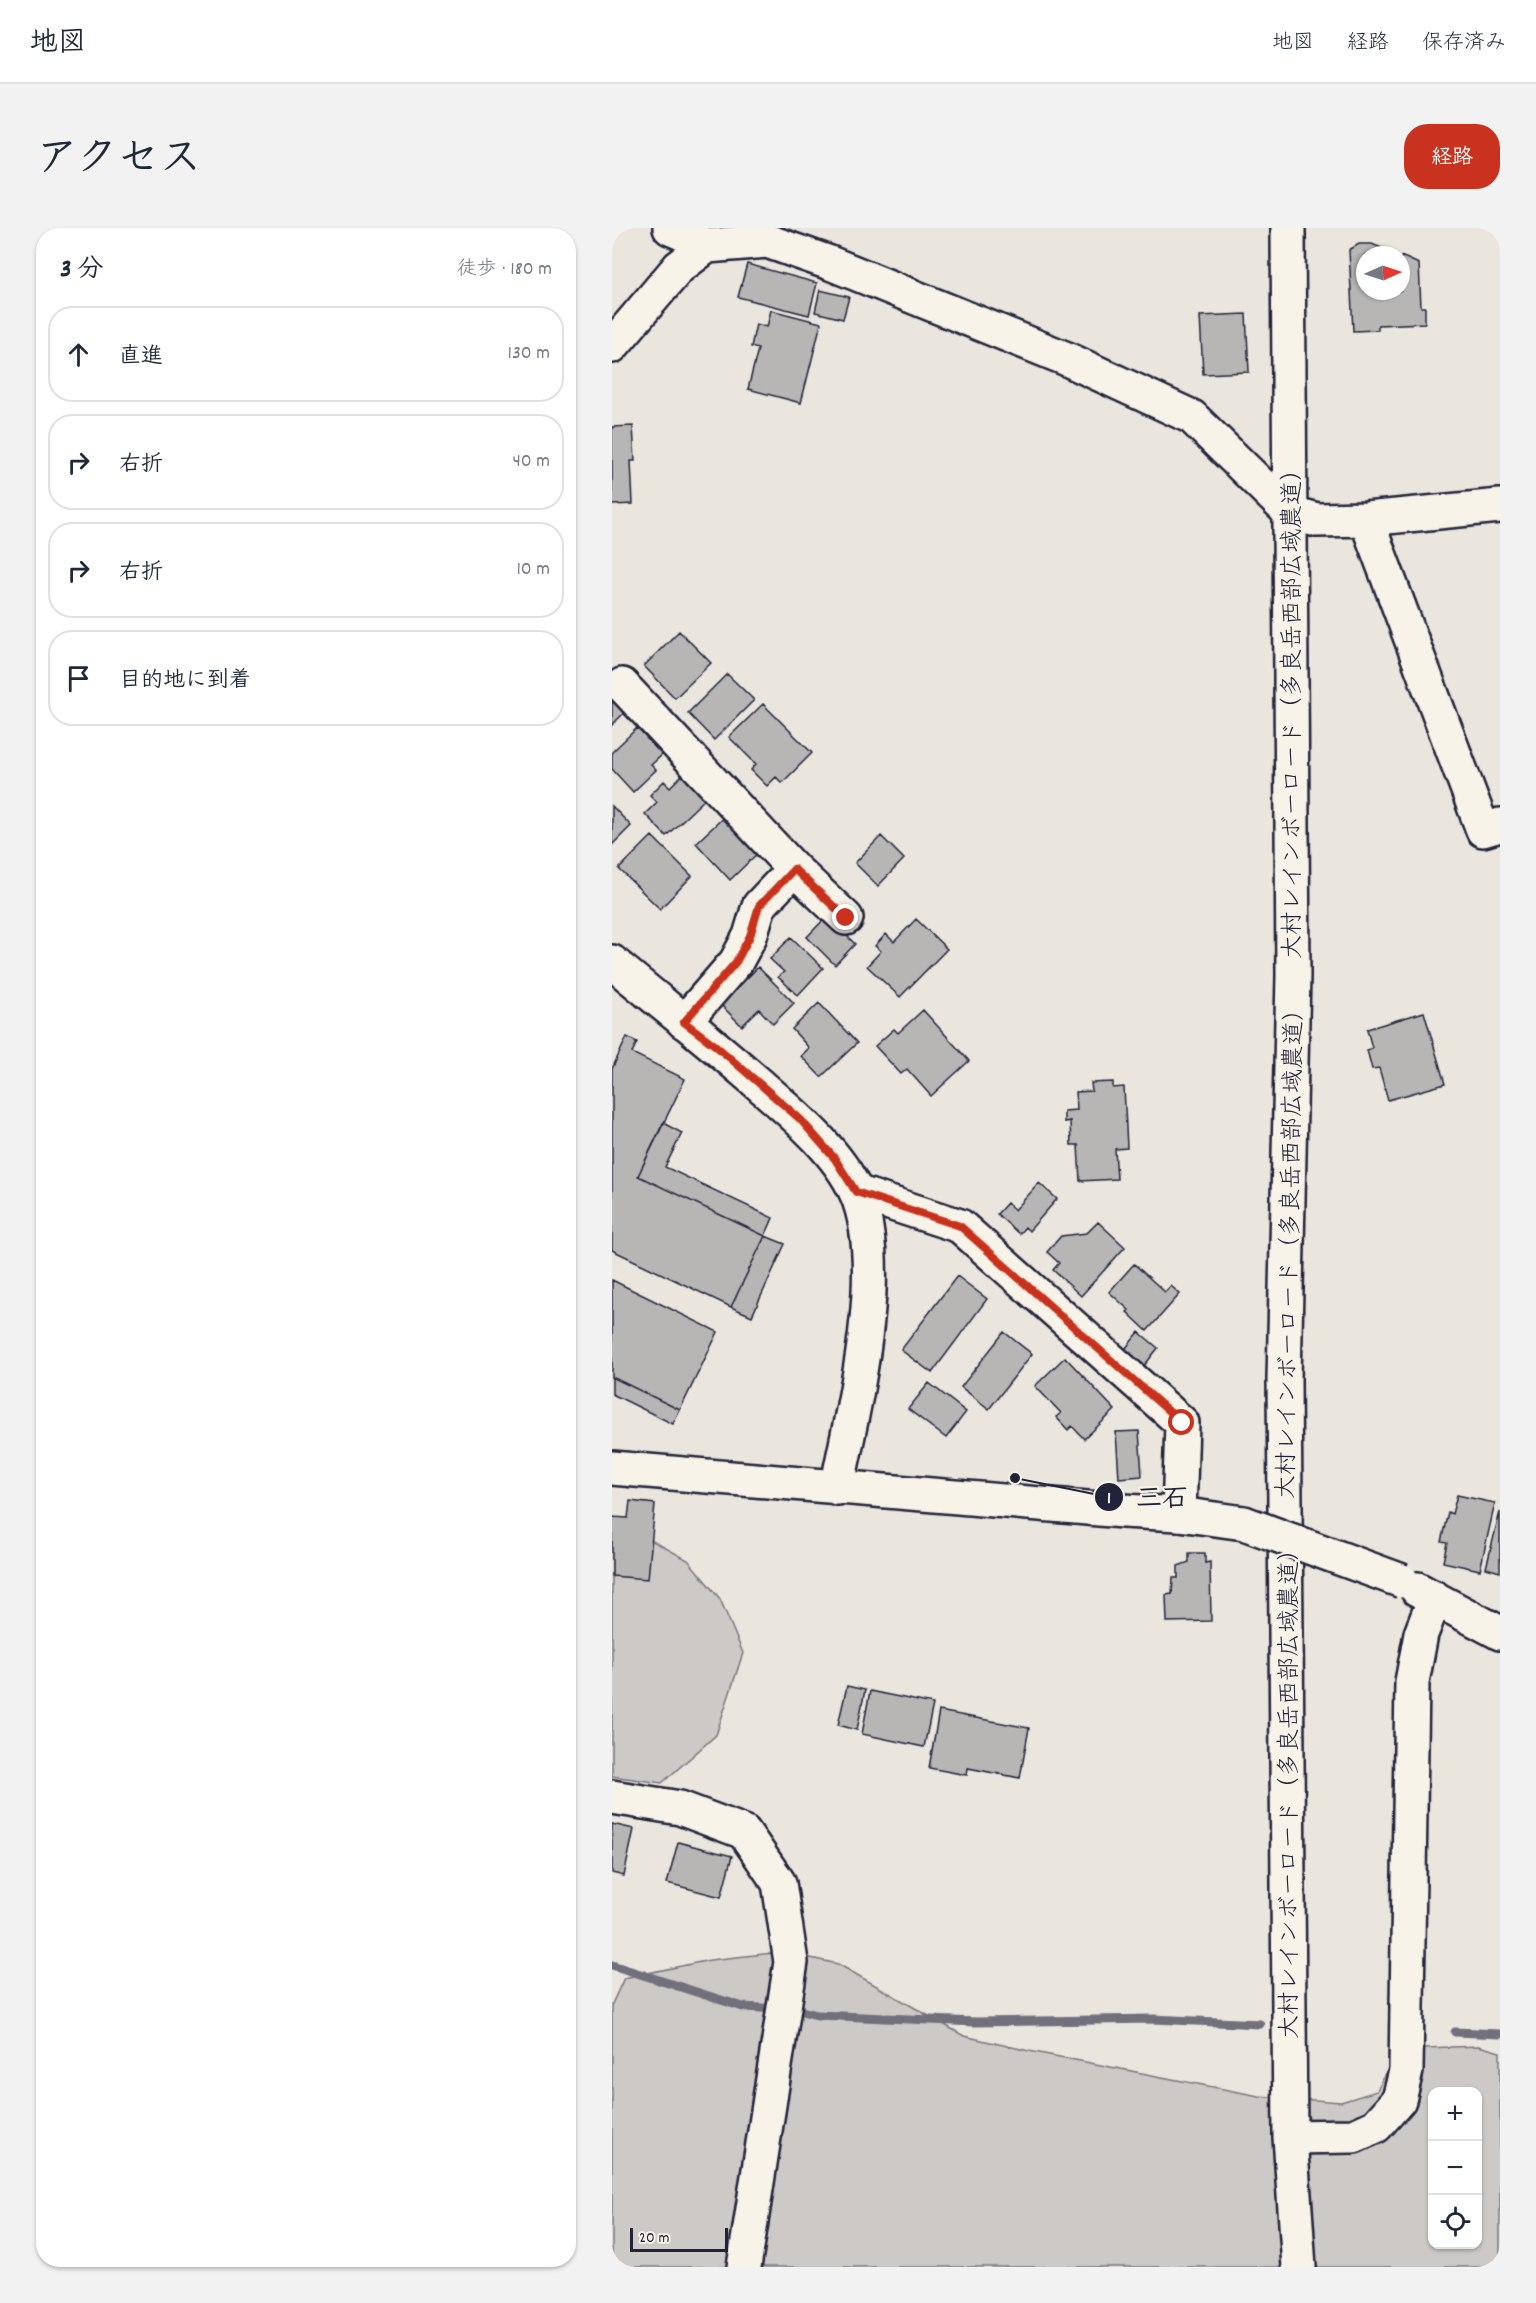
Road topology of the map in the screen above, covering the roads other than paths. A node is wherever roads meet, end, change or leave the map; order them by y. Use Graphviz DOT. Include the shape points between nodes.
graph roads {
  1 [pos="670,228"];
  2 [pos="1288,228"];
  3 [pos="707,246"];
  4 [pos="612,346"];
  5 [pos="1500,506"];
  6 [pos="1290,513"];
  7 [pos="1366,519"];
  8 [pos="622,685"];
  9 [pos="1500,825"];
  10 [pos="794,869"];
  11 [pos="846,918"];
  12 [pos="612,962"];
  13 [pos="684,1022"];
  14 [pos="856,1192"];
  15 [pos="612,1468"];
  16 [pos="837,1488"];
  17 [pos="1179,1514"];
  18 [pos="1435,1598"];
  19 [pos="1500,1633"];
  20 [pos="612,1797"];
  21 [pos="1290,2137"];
  22 [pos="744,2267"];
  23 [pos="1299,2267"];
  1 -- 3 [label="street"];
  2 -- 6 [label="street, 大村レインボーロード（多良岳西部広域農道）"];
  3 -- 4 [label="street" via="679,267"];
  3 -- 6 [label="street" via="767,241 1067,359 1192,417"];
  5 -- 7 [label="street"];
  6 -- 7 [label="street" via="1317,520"];
  6 -- 21 [label="street, 大村レインボーロード（多良岳西部広域農道）" via="1293,975 1284,1379"];
  7 -- 9 [label="street" via="1483,830"];
  8 -- 10 [label="street"];
  10 -- 11 [label="street"];
  10 -- 13 [label="street" via="759,906 750,936 736,962"];
  12 -- 13 [label="street"];
  13 -- 14 [label="street" via="800,1119 835,1159"];
  14 -- 16 [label="street" via="867,1233 870,1278 861,1369"];
  14 -- 17 [label="street" via="960,1226 1182,1423"];
  15 -- 16 [label="street"];
  16 -- 17 [label="street"];
  17 -- 18 [label="street, bridge" via="1244,1523 1402,1581"];
  18 -- 19 [label="street"];
  18 -- 21 [label="street" via="1421,1634 1412,1682 1406,2071 1399,2100 1376,2126 1354,2136"];
  20 -- 22 [label="street" via="680,1808 744,1832 779,1883 791,1962"];
  21 -- 23 [label="street, 大村レインボーロード（多良岳西部広域農道）"];
}
